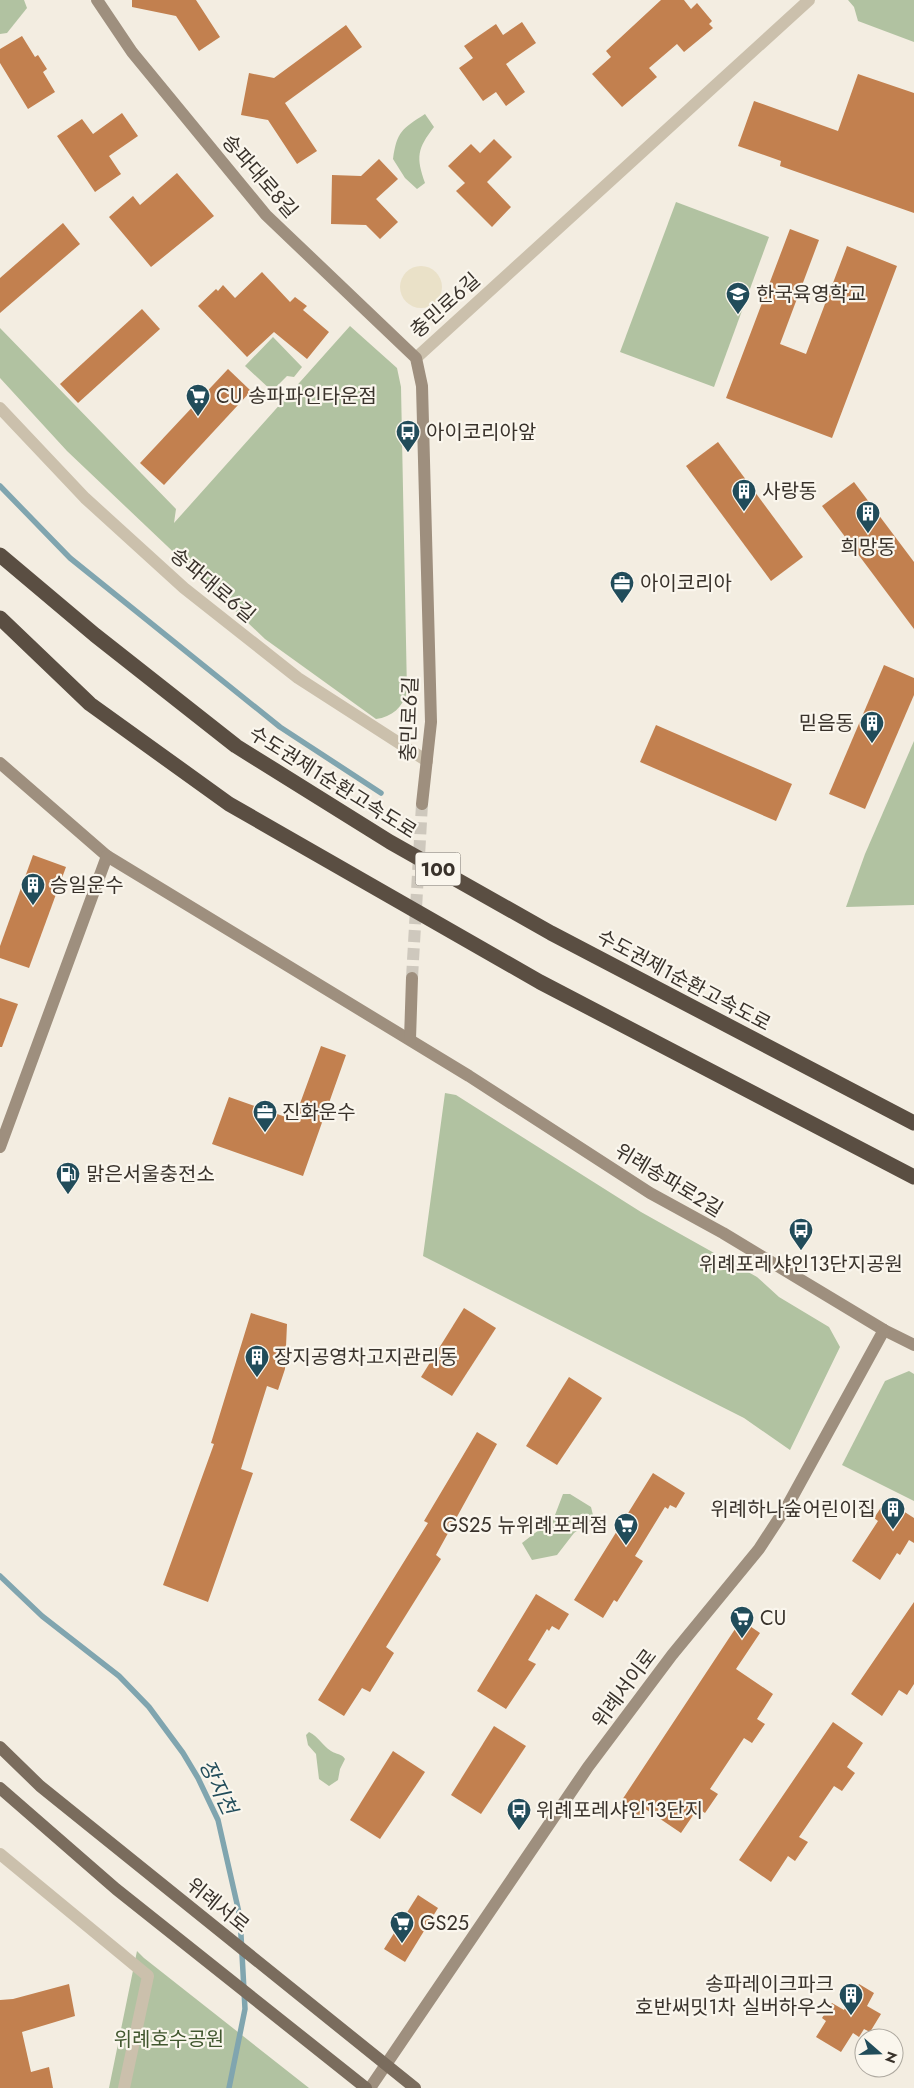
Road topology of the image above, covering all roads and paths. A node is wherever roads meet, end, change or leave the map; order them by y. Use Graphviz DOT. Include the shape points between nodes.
graph roads {
  1 [pos="97,0"];
  2 [pos="809,0"];
  3 [pos="416,358"];
  4 [pos="0,408"];
  5 [pos="0,555"];
  6 [pos="0,618"];
  7 [pos="427,761"];
  8 [pos="0,763"];
  9 [pos="422,804"];
  10 [pos="107,856"];
  11 [pos="412,978"];
  12 [pos="410,1039"];
  13 [pos="914,1123"];
  14 [pos="0,1147"];
  15 [pos="914,1176"];
  16 [pos="884,1330"];
  17 [pos="914,1345"];
  18 [pos="0,1747"];
  19 [pos="0,1788"];
  20 [pos="0,1854"];
  21 [pos="387,2065"];
  22 [pos="365,2086"];
  23 [pos="124,2088"];
  24 [pos="415,2088"];
  1 -- 3 [label="street, 송파대로8길" via="132,52 266,215"];
  2 -- 3 [label="street, 충민로6길"];
  3 -- 7 [label="street, 충민로6길" via="422,386 431,722"];
  4 -- 7 [label="street, 송파대로6길" via="85,498 184,588 298,678"];
  5 -- 13 [label="highway, 수도권제1순환고속도로 / 100" via="236,746 366,827 551,933"];
  6 -- 15 [label="highway, 100" via="90,704 229,804 540,982"];
  7 -- 9 [label="street, 충민로6길"];
  8 -- 10 [label="street"];
  10 -- 12 [label="street"];
  10 -- 14 [label="street"];
  11 -- 12 [label="street"];
  12 -- 16 [label="street, 위례송파로2길" via="650,1193"];
  16 -- 17 [label="street, 위례송파로2길"];
  16 -- 21 [label="street, 위례서이로" via="789,1503 759,1549 672,1655 588,1767"];
  18 -- 21 [label="main road, 위례서로" via="40,1786"];
  19 -- 22 [label="main road" via="95,1871"];
  20 -- 23 [label="street" via="148,1976"];
  21 -- 22 [label="street, 위례서이로"];
  21 -- 24 [label="main road, 위례서로"];
}
